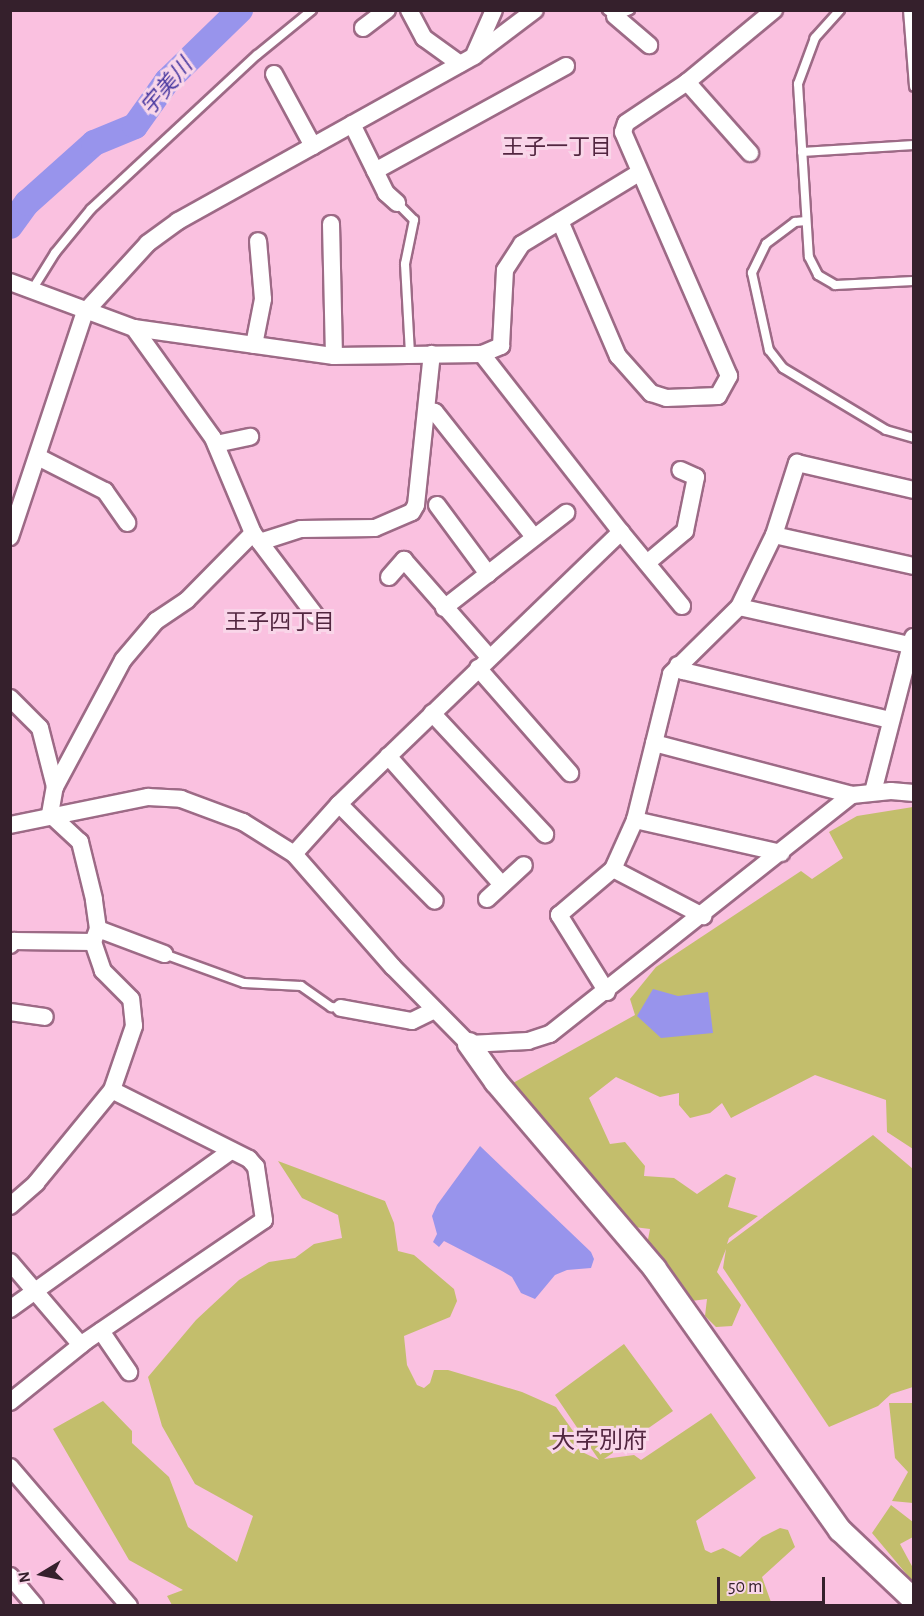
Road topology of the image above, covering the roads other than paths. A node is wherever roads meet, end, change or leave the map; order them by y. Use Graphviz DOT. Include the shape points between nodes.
graph roads {
  1 [pos="312,10"];
  2 [pos="387,10"];
  3 [pos="409,10"];
  4 [pos="494,10"];
  5 [pos="535,10"];
  6 [pos="774,10"];
  7 [pos="840,10"];
  8 [pos="908,10"];
  9 [pos="617,12"];
  10 [pos="363,28"];
  11 [pos="649,45"];
  12 [pos="467,60"];
  13 [pos="566,66"];
  14 [pos="274,74"];
  15 [pos="687,81"];
  16 [pos="914,87"];
  17 [pos="352,124"];
  18 [pos="914,145"];
  19 [pos="313,146"];
  20 [pos="802,152"];
  21 [pos="750,153"];
  22 [pos="375,171"];
  23 [pos="639,173"];
  24 [pos="397,203"];
  25 [pos="560,221"];
  26 [pos="806,221"];
  27 [pos="331,224"];
  28 [pos="258,240"];
  29 [pos="914,280"];
  30 [pos="23,287"];
  31 [pos="85,312"];
  32 [pos="134,328"];
  33 [pos="254,345"];
  34 [pos="410,354"];
  35 [pos="432,354"];
  36 [pos="482,354"];
  37 [pos="334,356"];
  38 [pos="428,411"];
  39 [pos="250,437"];
  40 [pos="914,438"];
  41 [pos="216,444"];
  42 [pos="40,458"];
  43 [pos="680,470"];
  44 [pos="914,489"];
  45 [pos="437,505"];
  46 [pos="566,513"];
  47 [pos="127,523"];
  48 [pos="621,532"];
  49 [pos="774,535"];
  50 [pos="10,537"];
  51 [pos="534,537"];
  52 [pos="257,538"];
  53 [pos="647,562"];
  54 [pos="914,566"];
  55 [pos="488,573"];
  56 [pos="389,577"];
  57 [pos="682,606"];
  58 [pos="739,607"];
  59 [pos="444,608"];
  60 [pos="315,615"];
  61 [pos="913,643"];
  62 [pos="483,663"];
  63 [pos="678,665"];
  64 [pos="10,698"];
  65 [pos="432,712"];
  66 [pos="891,720"];
  67 [pos="654,743"];
  68 [pos="388,756"];
  69 [pos="570,773"];
  70 [pos="55,787"];
  71 [pos="873,792"];
  72 [pos="914,794"];
  73 [pos="852,795"];
  74 [pos="339,804"];
  75 [pos="50,814"];
  76 [pos="635,820"];
  77 [pos="10,825"];
  78 [pos="545,834"];
  79 [pos="781,853"];
  80 [pos="294,854"];
  81 [pos="524,865"];
  82 [pos="613,869"];
  83 [pos="502,885"];
  84 [pos="487,899"];
  85 [pos="435,901"];
  86 [pos="703,916"];
  87 [pos="95,935"];
  88 [pos="10,945"];
  89 [pos="164,954"];
  90 [pos="607,992"];
  91 [pos="341,1008"];
  92 [pos="435,1011"];
  93 [pos="10,1012"];
  94 [pos="45,1017"];
  95 [pos="469,1044"];
  96 [pos="112,1089"];
  97 [pos="231,1151"];
  98 [pos="10,1206"];
  99 [pos="10,1262"];
  100 [pos="34,1290"];
  101 [pos="10,1309"];
  102 [pos="101,1331"];
  103 [pos="81,1345"];
  104 [pos="129,1371"];
  105 [pos="10,1402"];
  106 [pos="10,1467"];
  107 [pos="10,1576"];
  108 [pos="914,1600"];
  109 [pos="35,1605"];
  110 [pos="129,1605"];
  1 -- 30 [label="lane" via="257,55 91,209"];
  2 -- 10 [label="street"];
  3 -- 12 [label="street" via="424,38"];
  4 -- 12 [label="street"];
  5 -- 12 [label="street"];
  6 -- 15 [label="street"];
  7 -- 20 [label="lane" via="815,38 800,72"];
  8 -- 16 [label="lane"];
  9 -- 11 [label="street"];
  12 -- 17 [label="street"];
  13 -- 22 [label="street"];
  14 -- 19 [label="street"];
  15 -- 21 [label="street"];
  15 -- 23 [label="street" via="626,123 623,132"];
  17 -- 19 [label="street"];
  17 -- 22 [label="street"];
  18 -- 20 [label="lane"];
  19 -- 31 [label="street" via="178,221 148,243"];
  20 -- 26 [label="lane"];
  22 -- 24 [label="street" via="386,193"];
  23 -- 25 [label="street"];
  23 -- 25 [label="street" via="729,376 718,396 666,398 651,393 618,356"];
  24 -- 34 [label="lane" via="414,219 405,264"];
  25 -- 36 [label="street" via="522,244 505,270 501,346"];
  26 -- 29 [label="lane" via="809,257 826,281 846,285"];
  26 -- 40 [label="lane" via="795,222 770,239 752,273 769,350 783,368 886,430"];
  27 -- 37 [label="street"];
  28 -- 33 [label="street" via="263,299"];
  30 -- 31 [label="street"];
  31 -- 32 [label="street"];
  31 -- 42 [label="street"];
  32 -- 33 [label="street"];
  32 -- 41 [label="street"];
  33 -- 37 [label="street"];
  34 -- 35 [label="street"];
  34 -- 37 [label="street"];
  35 -- 36 [label="street"];
  35 -- 38 [label="street"];
  36 -- 48 [label="street"];
  38 -- 51 [label="street" via="435,412"];
  38 -- 52 [label="street" via="417,505 412,512 375,528 301,529"];
  39 -- 41 [label="street"];
  41 -- 52 [label="street"];
  42 -- 47 [label="street" via="105,491"];
  42 -- 50 [label="street"];
  43 -- 53 [label="street" via="696,477 685,531"];
  44 -- 49 [label="street" via="797,463"];
  45 -- 55 [label="street"];
  46 -- 51 [label="street"];
  48 -- 53 [label="street"];
  48 -- 62 [label="street"];
  49 -- 54 [label="street"];
  49 -- 58 [label="street"];
  51 -- 55 [label="street"];
  52 -- 60 [label="street"];
  52 -- 70 [label="street" via="187,600 156,621 123,660"];
  53 -- 57 [label="street"];
  55 -- 59 [label="street"];
  56 -- 59 [label="street" via="404,560"];
  58 -- 61 [label="street"];
  58 -- 63 [label="street"];
  59 -- 62 [label="street"];
  61 -- 66 [label="street"];
  62 -- 65 [label="street"];
  62 -- 69 [label="street"];
  63 -- 66 [label="street" via="684,671"];
  63 -- 67 [label="street" via="671,674"];
  64 -- 70 [label="street" via="40,728"];
  65 -- 68 [label="street"];
  65 -- 78 [label="street"];
  66 -- 71 [label="street"];
  67 -- 73 [label="street"];
  67 -- 76 [label="street"];
  68 -- 74 [label="street"];
  68 -- 83 [label="street"];
  70 -- 75 [label="street"];
  71 -- 72 [label="street"];
  71 -- 73 [label="street"];
  73 -- 79 [label="street"];
  74 -- 80 [label="street"];
  74 -- 85 [label="street"];
  75 -- 77 [label="street"];
  75 -- 80 [label="street" via="148,797 181,799 243,822"];
  75 -- 87 [label="street" via="80,842"];
  76 -- 79 [label="street"];
  76 -- 82 [label="street"];
  79 -- 86 [label="street"];
  80 -- 92 [label="street"];
  81 -- 83 [label="street"];
  82 -- 86 [label="street"];
  82 -- 90 [label="street" via="559,915"];
  83 -- 84 [label="street"];
  86 -- 90 [label="street"];
  87 -- 88 [label="street" via="14,941"];
  87 -- 89 [label="street"];
  87 -- 96 [label="street" via="103,971 131,999 134,1026"];
  89 -- 91 [label="lane" via="244,983 301,986 332,1007"];
  90 -- 95 [label="street" via="550,1034 528,1041"];
  91 -- 92 [label="street" via="412,1021"];
  92 -- 95 [label="street"];
  93 -- 94 [label="street"];
  95 -- 108 [label="street" via="496,1082 655,1269 840,1530"];
  96 -- 97 [label="street"];
  96 -- 98 [label="street" via="36,1183"];
  97 -- 100 [label="street"];
  97 -- 102 [label="street" via="256,1167 264,1220"];
  99 -- 100 [label="street"];
  100 -- 101 [label="street"];
  100 -- 103 [label="street"];
  102 -- 103 [label="street"];
  102 -- 104 [label="street"];
  103 -- 105 [label="street"];
  106 -- 110 [label="street"];
  107 -- 109 [label="street"];
}
